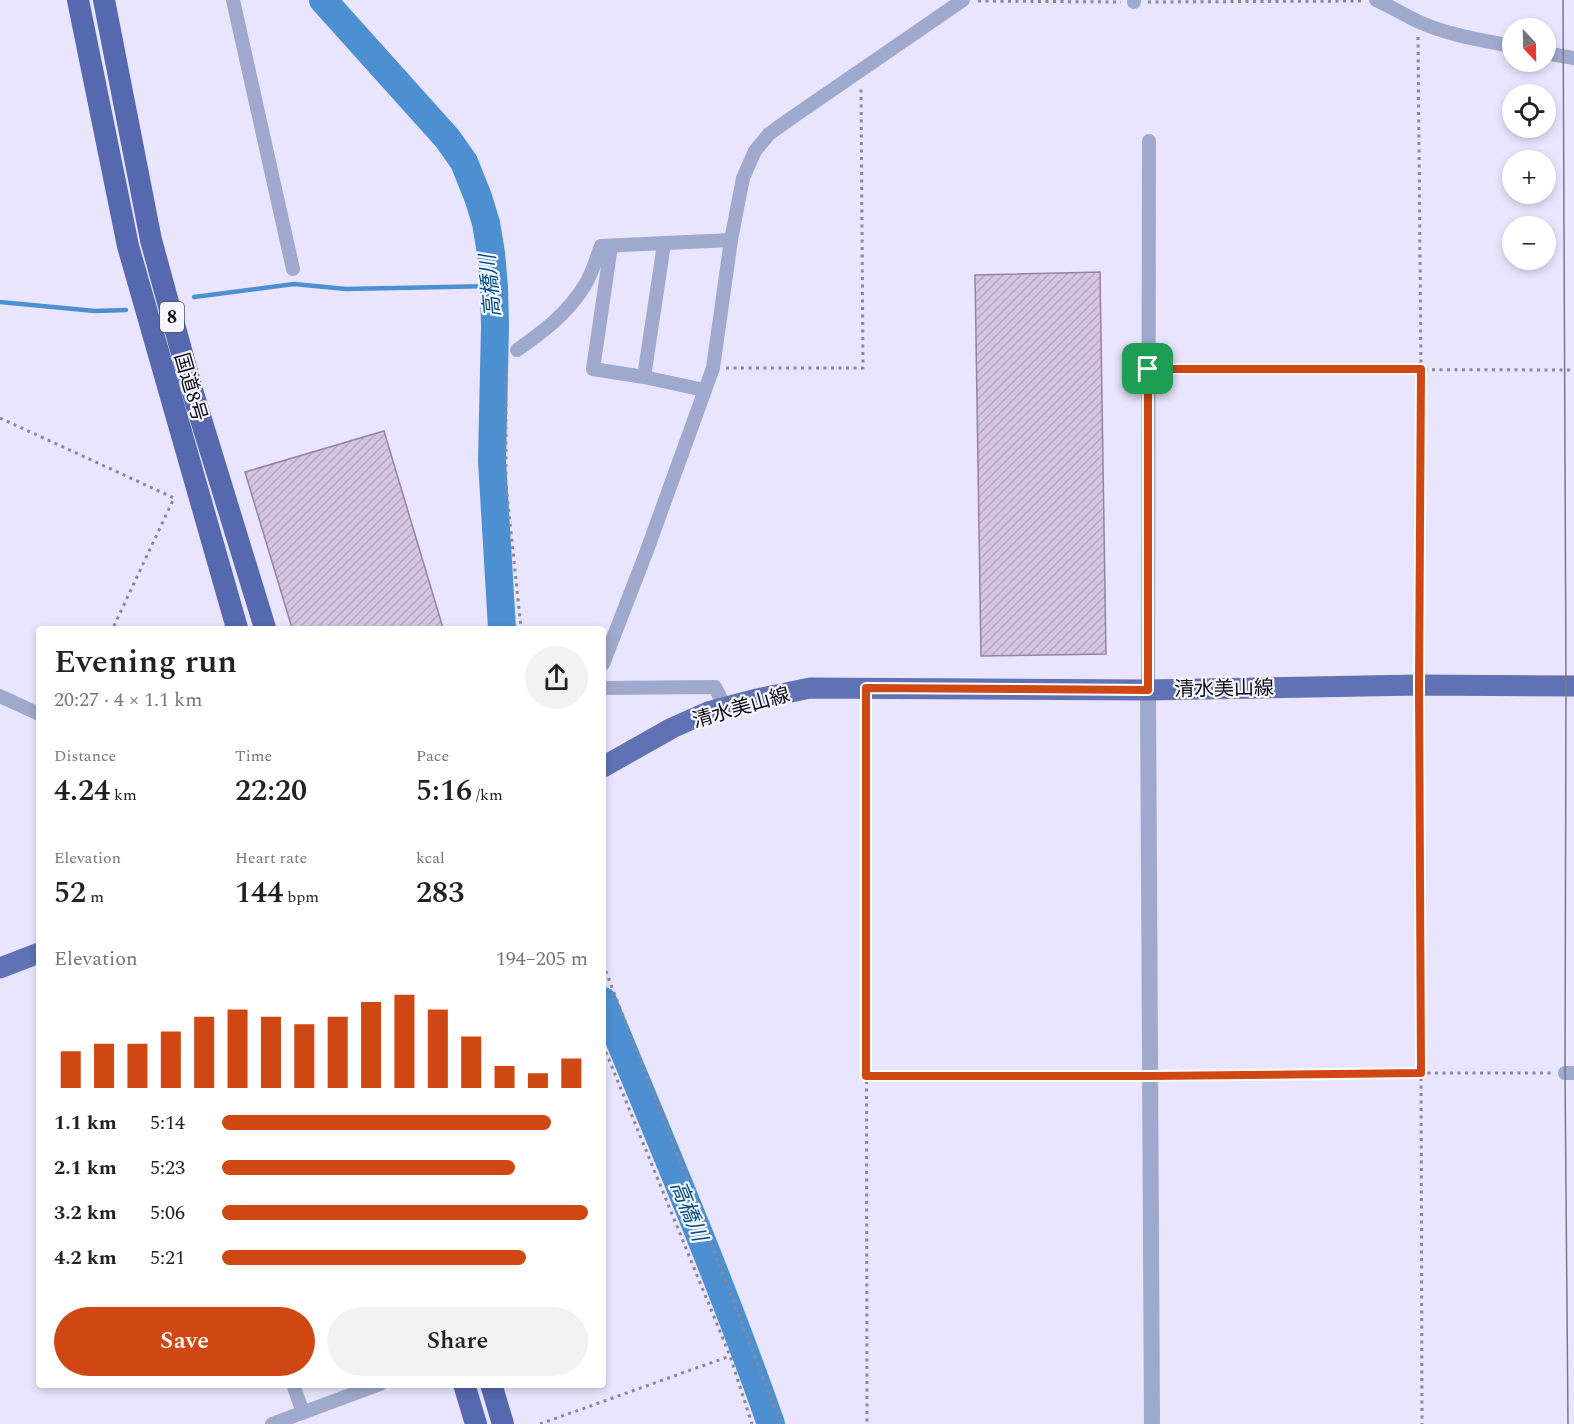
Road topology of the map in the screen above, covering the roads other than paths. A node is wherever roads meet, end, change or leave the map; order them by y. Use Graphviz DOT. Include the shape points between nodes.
graph roads {
  1 [pos="78,0"];
  2 [pos="104,0"];
  3 [pos="233,0"];
  4 [pos="963,0"];
  5 [pos="1377,0"];
  6 [pos="1502,44"];
  7 [pos="1556,55"];
  8 [pos="1574,58"];
  9 [pos="1149,141"];
  10 [pos="731,240"];
  11 [pos="664,244"];
  12 [pos="611,246"];
  13 [pos="293,269"];
  14 [pos="517,350"];
  15 [pos="644,377"];
  16 [pos="704,390"];
  17 [pos="236,626"];
  18 [pos="264,626"];
  19 [pos="606,656"];
  20 [pos="1574,686"];
  21 [pos="606,688"];
  22 [pos="1148,690"];
  23 [pos="0,696"];
  24 [pos="725,707"];
  25 [pos="36,713"];
  26 [pos="606,765"];
  27 [pos="36,954"];
  28 [pos="0,968"];
  29 [pos="294,1388"];
  30 [pos="369,1388"];
  31 [pos="465,1388"];
  32 [pos="492,1388"];
  33 [pos="303,1413"];
  34 [pos="272,1424"];
  35 [pos="476,1424"];
  36 [pos="503,1424"];
  37 [pos="1152,1424"];
  1 -- 17 [label="highway, 国道8号 / 8" via="128,246"];
  2 -- 18 [label="highway, 国道8号 / 8" via="151,240"];
  3 -- 13 [label="street"];
  4 -- 10 [label="street" via="770,134 755,151 743,178"];
  5 -- 6 [label="street" via="1447,32"];
  7 -- 8 [label="street"];
  9 -- 22 [label="street"];
  10 -- 11 [label="street"];
  10 -- 16 [label="street" via="713,368"];
  11 -- 12 [label="street"];
  11 -- 15 [label="street"];
  12 -- 14 [label="street" via="601,246 586,284 570,307"];
  12 -- 15 [label="street" via="593,369"];
  15 -- 16 [label="street"];
  16 -- 19 [label="street"];
  20 -- 22 [label="main road, 清水美山線"];
  21 -- 24 [label="street" via="716,687"];
  22 -- 24 [label="main road, 清水美山線" via="810,688"];
  22 -- 37 [label="street"];
  23 -- 25 [label="street"];
  24 -- 26 [label="main road, 清水美山線" via="672,728"];
  27 -- 28 [label="main road"];
  29 -- 33 [label="street"];
  30 -- 33 [label="street"];
  31 -- 35 [label="highway"];
  32 -- 36 [label="highway"];
  33 -- 34 [label="street"];
}
